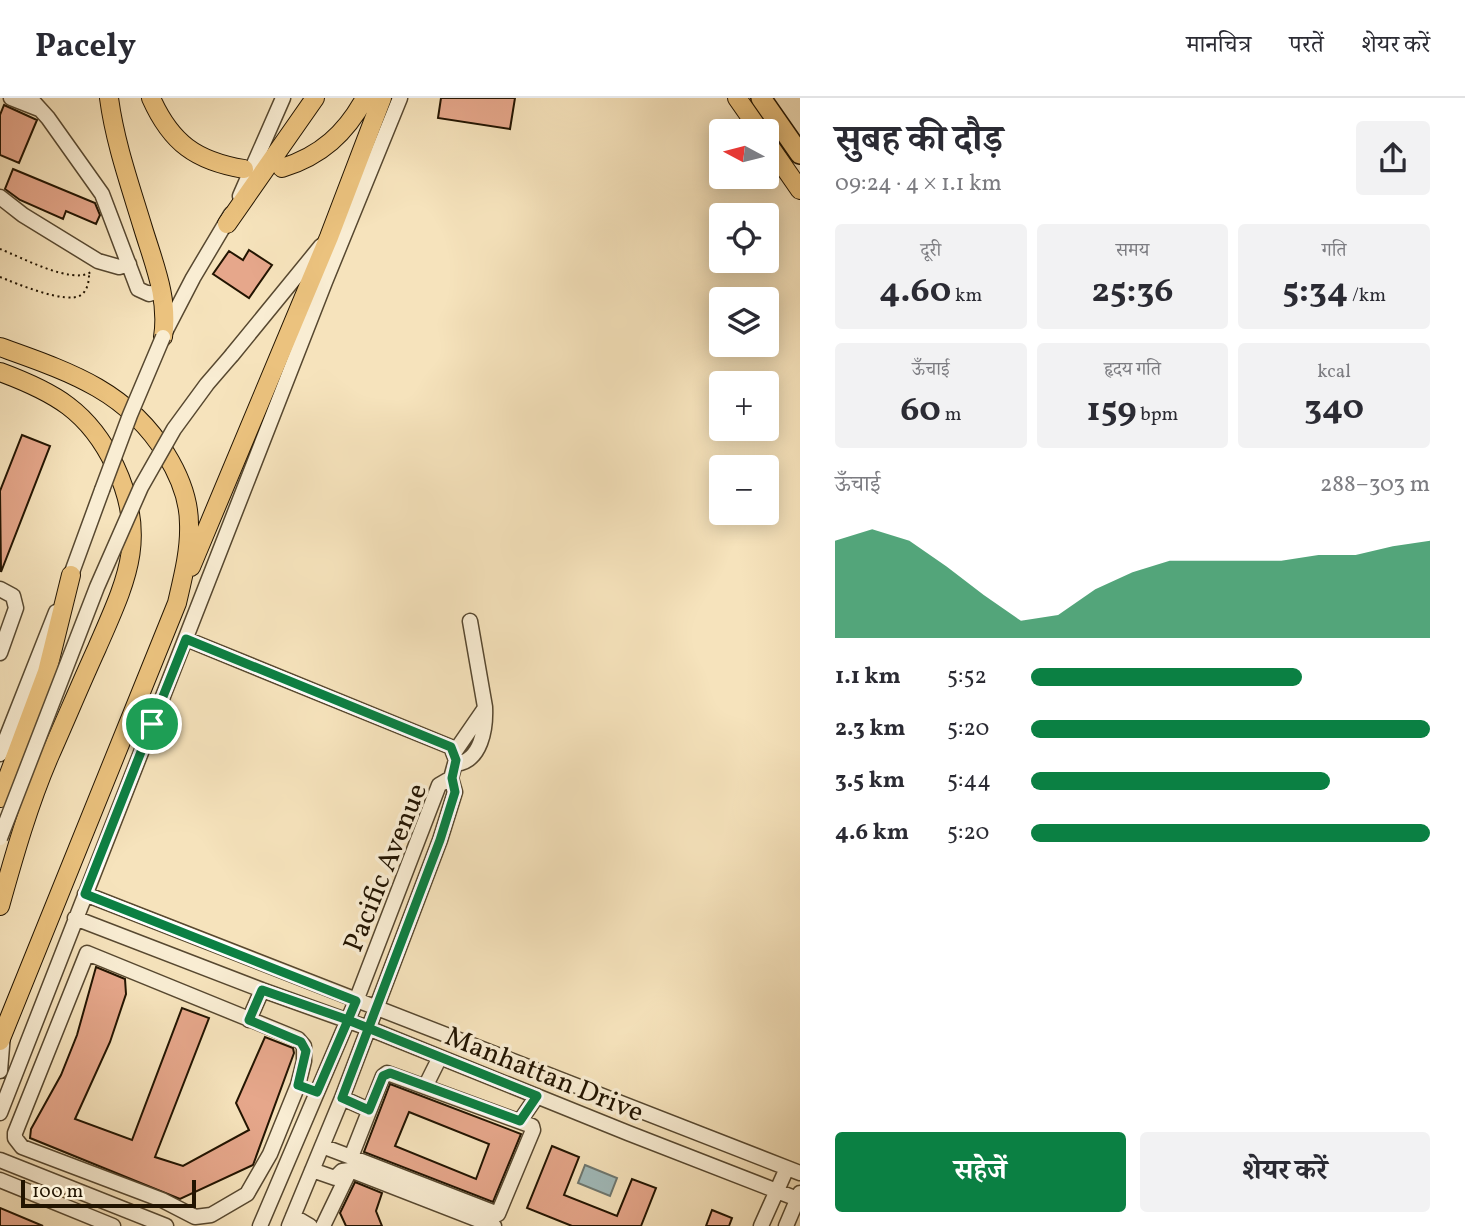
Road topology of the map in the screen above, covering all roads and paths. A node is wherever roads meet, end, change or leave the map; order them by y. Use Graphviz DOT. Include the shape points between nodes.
graph roads {
  1 [pos="2,98"];
  2 [pos="11,98"];
  3 [pos="30,98"];
  4 [pos="109,98"];
  5 [pos="151,98"];
  6 [pos="283,98"];
  7 [pos="315,98"];
  8 [pos="365,98"];
  9 [pos="382,98"];
  10 [pos="400,98"];
  11 [pos="737,98"];
  12 [pos="761,98"];
  13 [pos="0,104"];
  14 [pos="41,110"];
  15 [pos="752,119"];
  16 [pos="800,154"];
  17 [pos="779,160"];
  18 [pos="282,168"];
  19 [pos="244,169"];
  20 [pos="800,190"];
  21 [pos="0,197"];
  22 [pos="227,224"];
  23 [pos="329,237"];
  24 [pos="0,249"];
  25 [pos="130,264"];
  26 [pos="95,267"];
  27 [pos="0,277"];
  28 [pos="162,290"];
  29 [pos="163,337"];
  30 [pos="0,346"];
  31 [pos="0,372"];
  32 [pos="71,575"];
  33 [pos="0,589"];
  34 [pos="177,603"];
  35 [pos="470,621"];
  36 [pos="186,639"];
  37 [pos="0,653"];
  38 [pos="0,754"];
  39 [pos="454,765"];
  40 [pos="0,798"];
  41 [pos="0,838"];
  42 [pos="3,888"];
  43 [pos="85,894"];
  44 [pos="75,918"];
  45 [pos="262,990"];
  46 [pos="46,995"];
  47 [pos="356,1001"];
  48 [pos="68,1004"];
  49 [pos="376,1008"];
  50 [pos="249,1020"];
  51 [pos="348,1020"];
  52 [pos="368,1028"];
  53 [pos="1,1037"];
  54 [pos="440,1057"];
  55 [pos="0,1071"];
  56 [pos="298,1085"];
  57 [pos="425,1087"];
  58 [pos="317,1092"];
  59 [pos="8,1093"];
  60 [pos="537,1096"];
  61 [pos="342,1098"];
  62 [pos="29,1100"];
  63 [pos="369,1110"];
  64 [pos="0,1113"];
  65 [pos="520,1121"];
  66 [pos="322,1146"];
  67 [pos="270,1154"];
  68 [pos="0,1160"];
  69 [pos="287,1162"];
  70 [pos="351,1163"];
  71 [pos="312,1170"];
  72 [pos="793,1170"];
  73 [pos="0,1180"];
  74 [pos="775,1191"];
  75 [pos="799,1197"];
  76 [pos="172,1205"];
  77 [pos="291,1221"];
  78 [pos="165,1225"];
  79 [pos="113,1226"];
  80 [pos="260,1226"];
  81 [pos="310,1226"];
  82 [pos="323,1226"];
  83 [pos="494,1226"];
  84 [pos="761,1226"];
  85 [pos="786,1226"];
  1 -- 13 [label="street"];
  2 -- 14 [label="street"];
  3 -- 14 [label="street"];
  4 -- 28 [label="main road"];
  5 -- 19 [label="main road" via="167,127 195,154"];
  6 -- 22 [label="street"];
  7 -- 22 [label="main road"];
  8 -- 18 [label="main road" via="334,140 309,158"];
  9 -- 23 [label="main road"];
  10 -- 36 [label="street"];
  11 -- 15 [label="main road"];
  12 -- 16 [label="highway"];
  14 -- 25 [label="street" via="102,194"];
  17 -- 20 [label="main road"];
  21 -- 26 [label="street"];
  22 -- 29 [label="street"];
  23 -- 34 [label="main road"];
  23 -- 41 [label="street, bridge" via="207,384 174,429 141,487"];
  24 -- 26 [label="path" via="69,275 86,275"];
  25 -- 26 [label="street"];
  25 -- 28 [label="street" via="141,292"];
  26 -- 27 [label="path" via="86,290 74,298"];
  28 -- 29 [label="main road"];
  29 -- 32 [label="street, bridge"];
  30 -- 34 [label="main road" via="109,393 157,439 187,503 188,546"];
  31 -- 42 [label="main road" via="52,393 96,431 120,475 133,528 125,584 47,763"];
  32 -- 38 [label="street"];
  32 -- 40 [label="main road" via="47,672"];
  33 -- 37 [label="street" via="13,596 16,608"];
  34 -- 53 [label="main road"];
  35 -- 39 [label="street" via="485,707"];
  36 -- 39 [label="street" via="451,747"];
  36 -- 43 [label="street"];
  39 -- 47 [label="street, Pacific Avenue" via="439,785"];
  39 -- 49 [label="street, Pacific Avenue" via="455,792 440,840"];
  43 -- 44 [label="street"];
  43 -- 47 [label="street, Manhattan Drive"];
  44 -- 45 [label="street, Manhattan Drive"];
  44 -- 46 [label="street"];
  45 -- 50 [label="street"];
  45 -- 51 [label="street, Manhattan Drive"];
  46 -- 48 [label="street"];
  46 -- 59 [label="street"];
  47 -- 49 [label="street, Manhattan Drive"];
  47 -- 51 [label="street, Pacific Avenue"];
  48 -- 50 [label="street" via="84,958 90,953"];
  48 -- 62 [label="street"];
  49 -- 52 [label="street, Pacific Avenue"];
  49 -- 72 [label="street, Manhattan Drive"];
  50 -- 56 [label="street" via="301,1042 306,1051"];
  51 -- 52 [label="street, Manhattan Drive"];
  51 -- 58 [label="street, Pacific Avenue"];
  52 -- 54 [label="street, Manhattan Drive"];
  52 -- 61 [label="street, Pacific Avenue"];
  53 -- 55 [label="street"];
  54 -- 57 [label="street"];
  54 -- 60 [label="street, Manhattan Drive"];
  56 -- 58 [label="street"];
  56 -- 67 [label="street"];
  57 -- 63 [label="street" via="385,1073"];
  57 -- 65 [label="street"];
  58 -- 69 [label="street, Pacific Avenue"];
  59 -- 62 [label="street"];
  59 -- 64 [label="street"];
  60 -- 65 [label="street"];
  60 -- 74 [label="street, Manhattan Drive"];
  61 -- 63 [label="street"];
  61 -- 66 [label="street, Pacific Avenue"];
  62 -- 76 [label="street" via="15,1133 22,1147"];
  63 -- 70 [label="street"];
  65 -- 70 [label="street" via="533,1130 498,1214"];
  66 -- 70 [label="street"];
  66 -- 71 [label="street, Pacific Avenue"];
  67 -- 69 [label="street"];
  67 -- 76 [label="street" via="247,1194 211,1215 195,1217"];
  68 -- 78 [label="street"];
  69 -- 80 [label="street, Pacific Avenue"];
  70 -- 71 [label="street" via="335,1178"];
  70 -- 82 [label="street"];
  70 -- 83 [label="street"];
  71 -- 77 [label="street, Pacific Avenue"];
  72 -- 74 [label="street"];
  73 -- 79 [label="street"];
  74 -- 75 [label="street, Manhattan Drive"];
  74 -- 84 [label="street"];
  75 -- 85 [label="street"];
  76 -- 78 [label="street"];
  77 -- 81 [label="street"];
}
